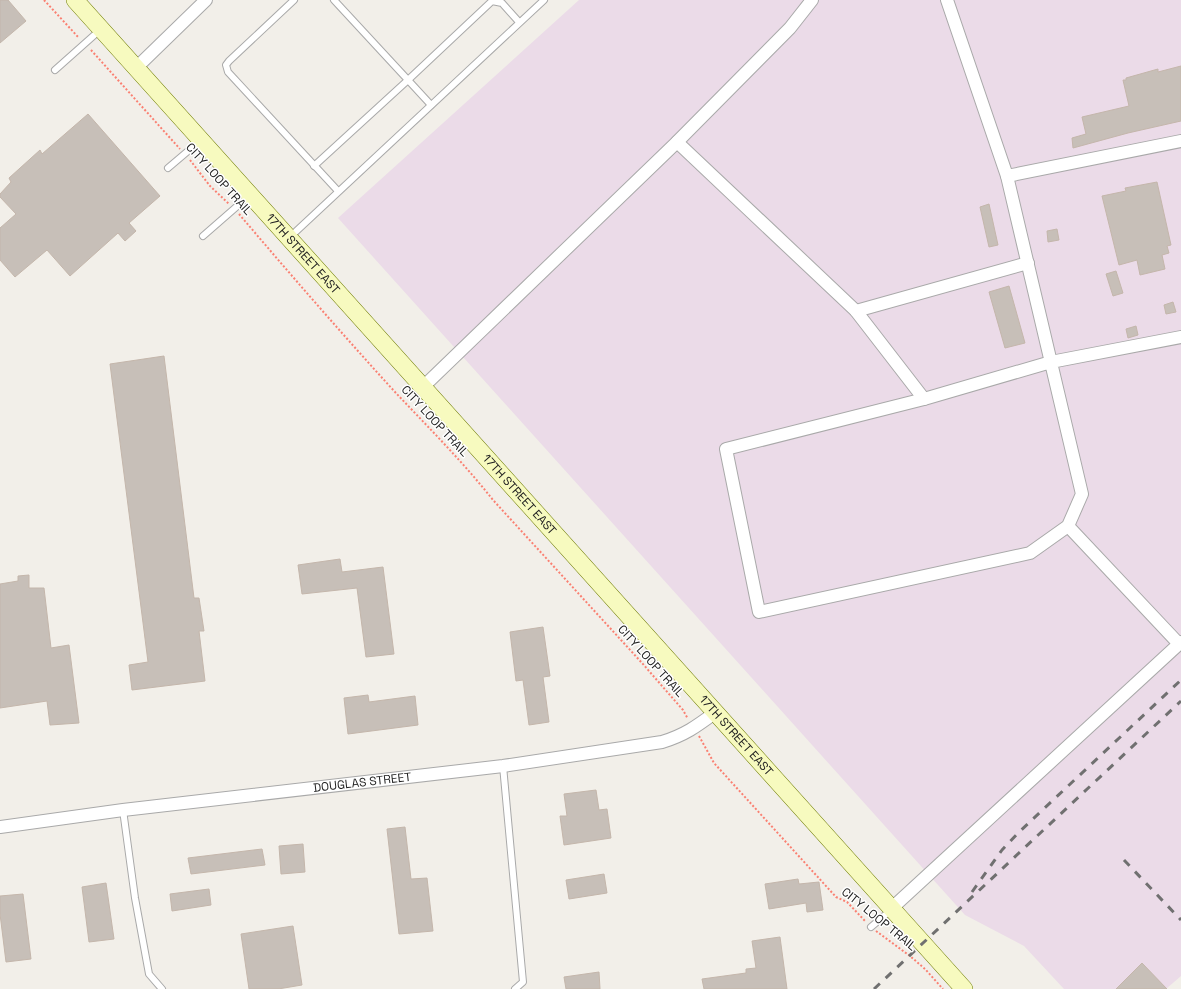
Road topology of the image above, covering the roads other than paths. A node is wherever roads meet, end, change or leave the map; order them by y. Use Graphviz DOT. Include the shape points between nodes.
graph roads {
  1 [pos="75,0"];
  2 [pos="206,0"];
  3 [pos="294,0"];
  4 [pos="334,0"];
  5 [pos="544,0"];
  6 [pos="812,0"];
  7 [pos="947,0"];
  8 [pos="520,22"];
  9 [pos="101,29"];
  10 [pos="136,68"];
  11 [pos="54,70"];
  12 [pos="408,80"];
  13 [pos="431,105"];
  14 [pos="201,140"];
  15 [pos="1181,141"];
  16 [pos="677,142"];
  17 [pos="314,166"];
  18 [pos="168,168"];
  19 [pos="1007,176"];
  20 [pos="338,191"];
  21 [pos="250,194"];
  22 [pos="203,236"];
  23 [pos="289,238"];
  24 [pos="1028,263"];
  25 [pos="856,311"];
  26 [pos="1181,337"];
  27 [pos="1051,362"];
  28 [pos="423,387"];
  29 [pos="924,399"];
  30 [pos="1068,526"];
  31 [pos="1180,643"];
  32 [pos="716,712"];
  33 [pos="503,766"];
  34 [pos="123,810"];
  35 [pos="0,827"];
  36 [pos="892,908"];
  37 [pos="871,927"];
  38 [pos="162,989"];
  39 [pos="515,989"];
  40 [pos="964,989"];
  1 -- 9 [label="main road, 17TH STREET EAST"];
  2 -- 10 [label="street"];
  3 -- 17 [label="lane" via="226,66 228,72"];
  4 -- 12 [label="lane"];
  5 -- 8 [label="lane"];
  6 -- 16 [label="street" via="790,28"];
  7 -- 19 [label="street"];
  8 -- 12 [label="lane" via="502,3 492,2"];
  8 -- 13 [label="lane"];
  9 -- 10 [label="main road, 17TH STREET EAST"];
  9 -- 11 [label="lane"];
  10 -- 14 [label="main road, 17TH STREET EAST"];
  12 -- 13 [label="lane"];
  12 -- 17 [label="lane"];
  13 -- 20 [label="lane"];
  14 -- 18 [label="lane"];
  14 -- 21 [label="main road, 17TH STREET EAST"];
  15 -- 19 [label="street"];
  16 -- 25 [label="street"];
  16 -- 28 [label="street"];
  17 -- 20 [label="lane"];
  19 -- 24 [label="street"];
  20 -- 23 [label="lane"];
  21 -- 22 [label="lane"];
  21 -- 23 [label="main road, 17TH STREET EAST"];
  23 -- 28 [label="main road, 17TH STREET EAST"];
  24 -- 25 [label="street"];
  24 -- 27 [label="street"];
  25 -- 29 [label="street"];
  26 -- 27 [label="street"];
  27 -- 29 [label="street"];
  27 -- 30 [label="street" via="1082,494"];
  28 -- 32 [label="main road, 17TH STREET EAST"];
  29 -- 30 [label="street" via="726,449 759,612 1030,553"];
  30 -- 31 [label="street"];
  31 -- 36 [label="street"];
  32 -- 33 [label="street, DOUGLAS STREET" via="678,737 662,742"];
  32 -- 36 [label="main road, 17TH STREET EAST"];
  33 -- 34 [label="street, DOUGLAS STREET"];
  33 -- 39 [label="lane" via="523,982"];
  34 -- 35 [label="street, DOUGLAS STREET"];
  34 -- 38 [label="lane" via="135,898 150,974"];
  36 -- 37 [label="lane"];
  36 -- 40 [label="main road, 17TH STREET EAST"];
}
